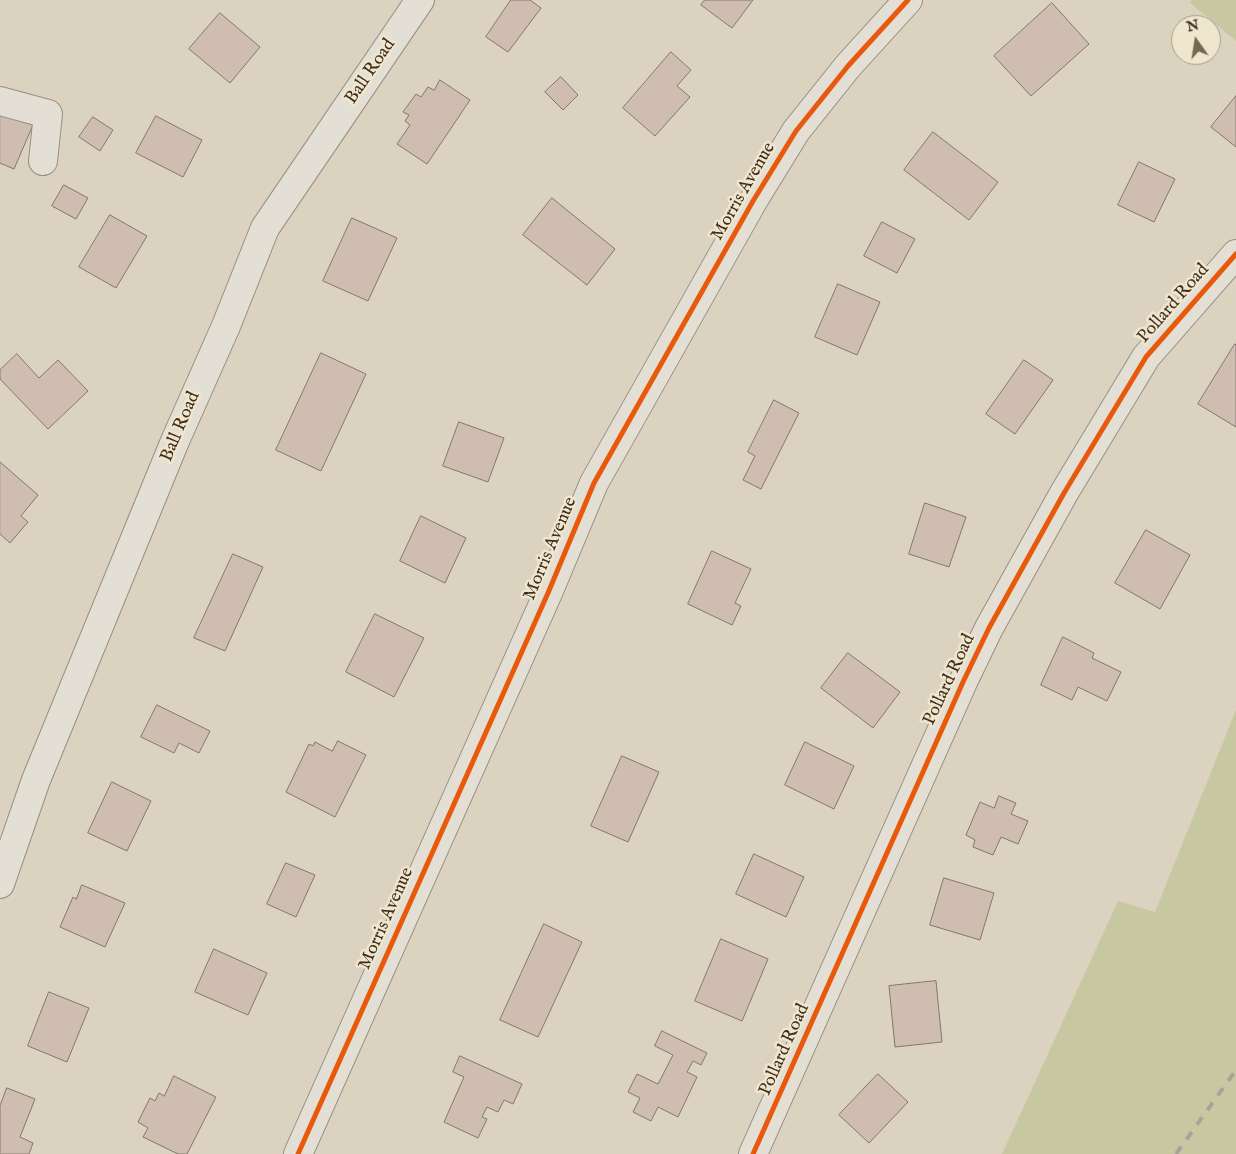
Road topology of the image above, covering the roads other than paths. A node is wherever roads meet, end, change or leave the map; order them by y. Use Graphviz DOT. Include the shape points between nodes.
graph roads {
  1 [pos="420,0"];
  2 [pos="908,0"];
  3 [pos="0,101"];
  4 [pos="43,161"];
  5 [pos="1236,254"];
  6 [pos="0,884"];
  7 [pos="298,1154"];
  8 [pos="754,1154"];
  1 -- 6 [label="street, Ball Road" via="265,228 36,780"];
  2 -- 7 [label="street, Morris Avenue" via="848,66 796,131 594,483"];
  3 -- 4 [label="street" via="48,114"];
  5 -- 8 [label="street, Pollard Road" via="1146,357 1064,493 989,628"];
}
